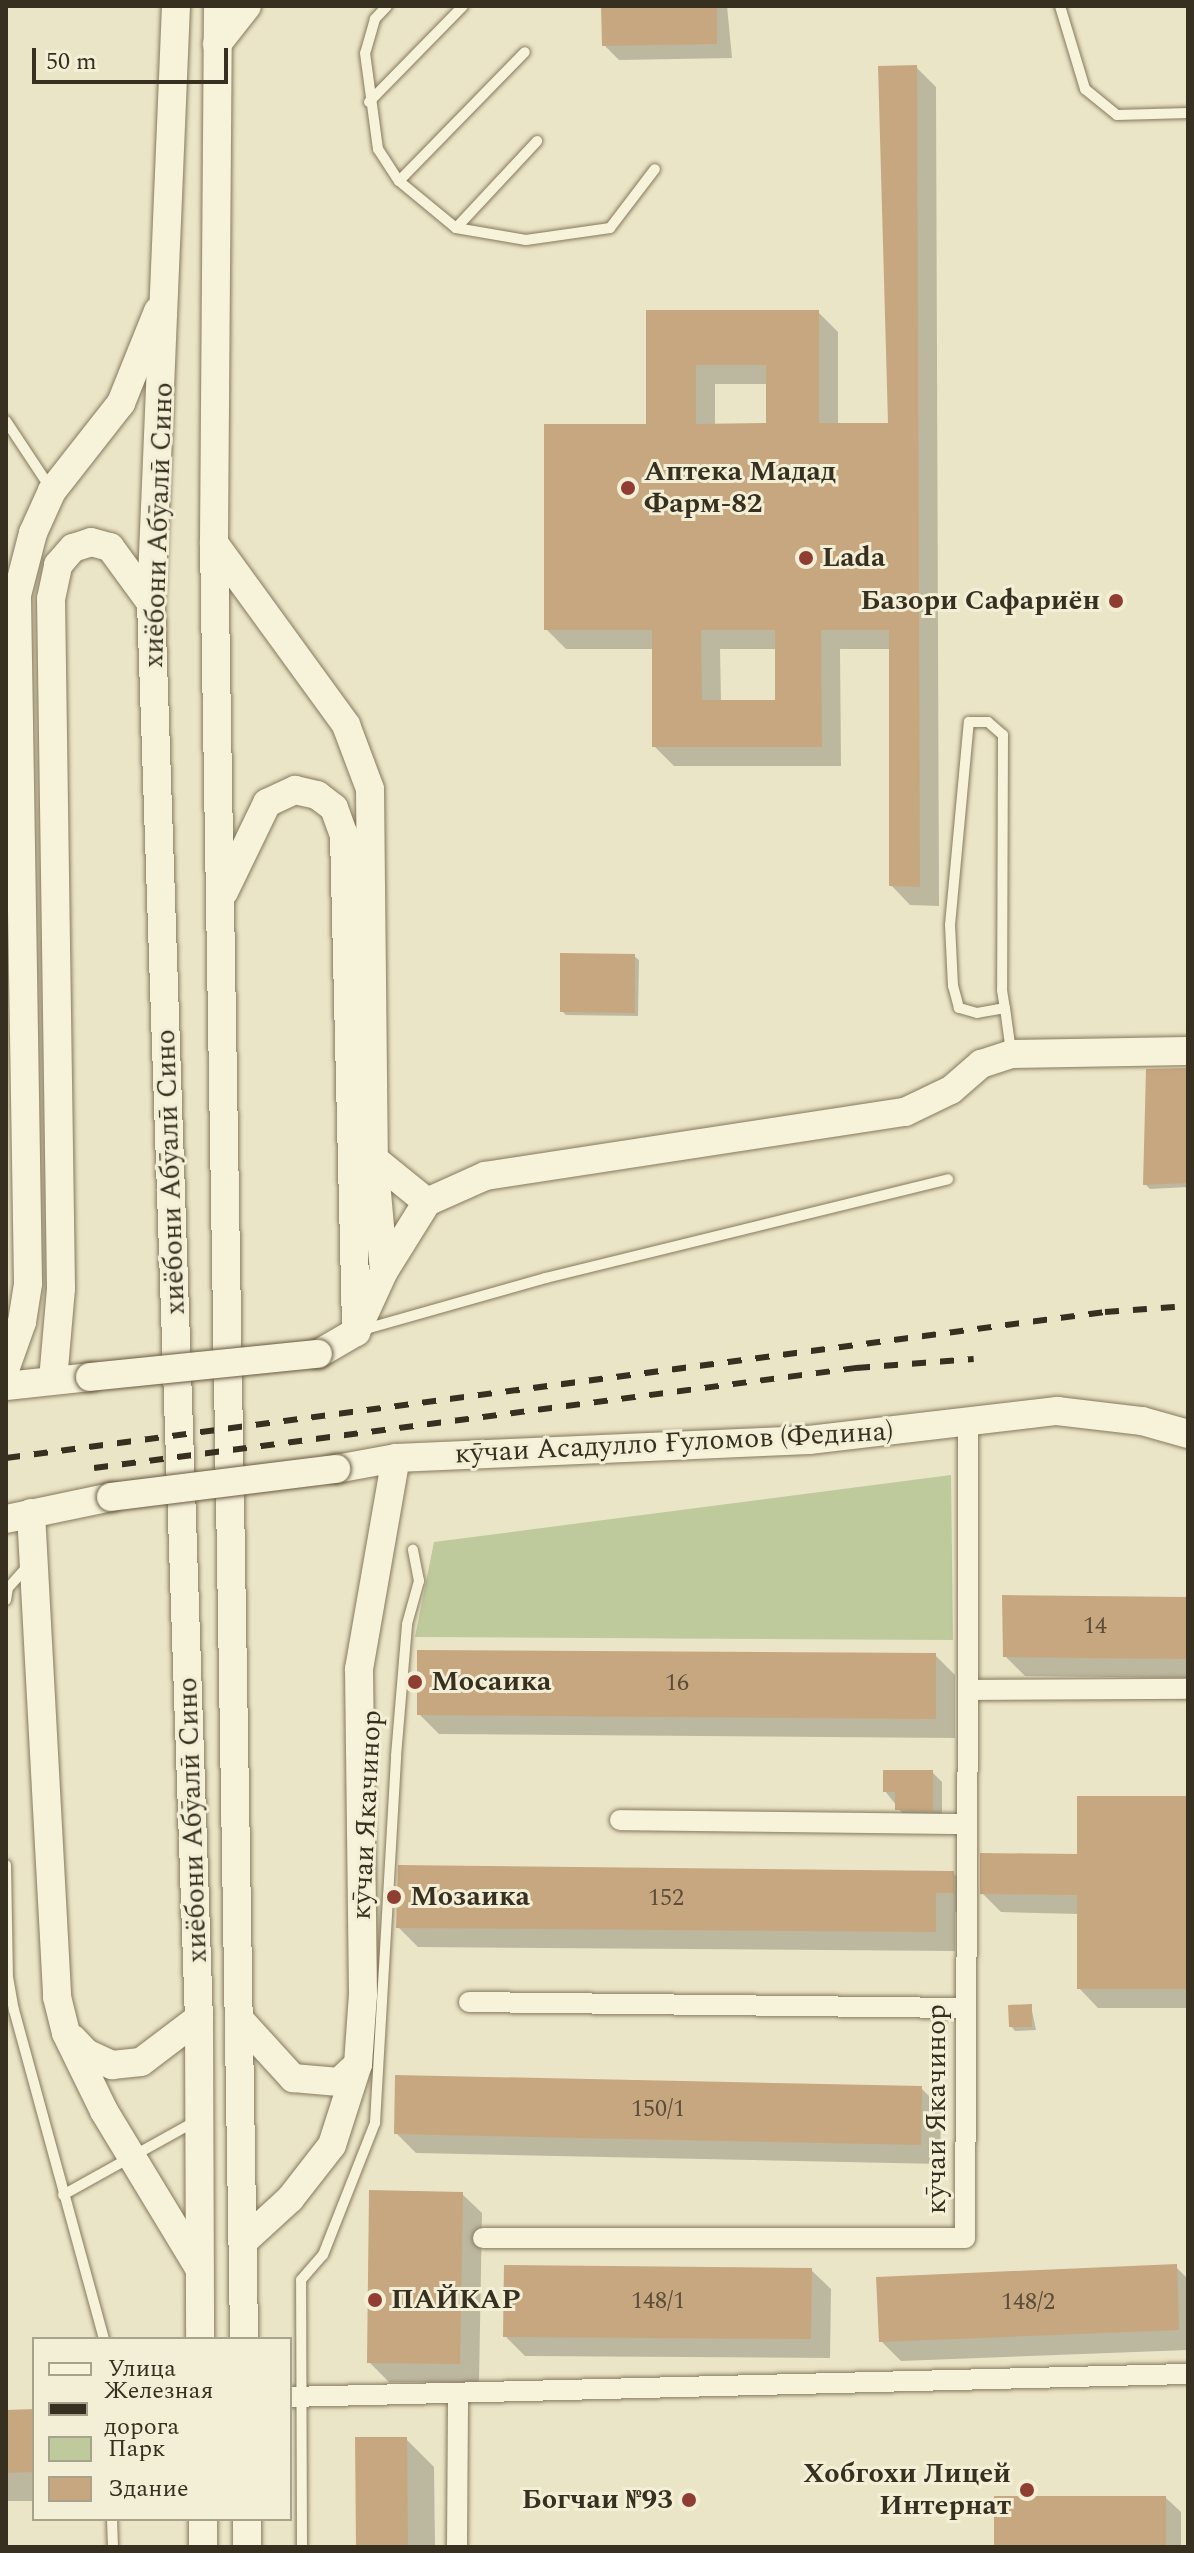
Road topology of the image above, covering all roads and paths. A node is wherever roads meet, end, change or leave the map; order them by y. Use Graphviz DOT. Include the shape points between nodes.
graph roads {
  1 [pos="152,6"];
  2 [pos="218,6"];
  3 [pos="247,6"];
  4 [pos="387,6"];
  5 [pos="463,6"];
  6 [pos="1060,6"];
  7 [pos="176,20"];
  8 [pos="217,44"];
  9 [pos="525,52"];
  10 [pos="369,102"];
  11 [pos="1188,113"];
  12 [pos="537,141"];
  13 [pos="655,169"];
  14 [pos="399,181"];
  15 [pos="456,228"];
  16 [pos="167,288"];
  17 [pos="6,421"];
  18 [pos="52,491"];
  19 [pos="214,543"];
  20 [pos="151,603"];
  21 [pos="220,899"];
  22 [pos="1005,1008"];
  23 [pos="1188,1051"];
  24 [pos="1012,1054"];
  25 [pos="374,1159"];
  26 [pos="948,1179"];
  27 [pos="427,1202"];
  28 [pos="384,1271"];
  29 [pos="356,1332"];
  30 [pos="6,1367"];
  31 [pos="53,1380"];
  32 [pos="6,1386"];
  33 [pos="968,1421"];
  34 [pos="1188,1434"];
  35 [pos="396,1458"];
  36 [pos="19,1516"];
  37 [pos="413,1550"];
  38 [pos="34,1561"];
  39 [pos="6,1600"];
  40 [pos="1188,1689"];
  41 [pos="968,1690"];
  42 [pos="620,1820"];
  43 [pos="967,1824"];
  44 [pos="6,1865"];
  45 [pos="7,1976"];
  46 [pos="469,2002"];
  47 [pos="966,2008"];
  48 [pos="10,2010"];
  49 [pos="199,2018"];
  50 [pos="240,2020"];
  51 [pos="66,2033"];
  52 [pos="358,2064"];
  53 [pos="199,2119"];
  54 [pos="132,2158"];
  55 [pos="63,2195"];
  56 [pos="483,2238"];
  57 [pos="243,2242"];
  58 [pos="199,2268"];
  59 [pos="103,2337"];
  60 [pos="200,2337"];
  61 [pos="244,2337"];
  62 [pos="1188,2374"];
  63 [pos="458,2396"];
  64 [pos="295,2398"];
  65 [pos="112,2521"];
  66 [pos="203,2521"];
  67 [pos="247,2521"];
  68 [pos="113,2547"];
  69 [pos="203,2547"];
  70 [pos="247,2547"];
  71 [pos="302,2547"];
  72 [pos="457,2547"];
  1 -- 7 [label="main road"];
  2 -- 8 [label="main road, хиёбони Абӯалӣ Сино"];
  3 -- 8 [label="main road"];
  4 -- 10 [label="lane" via="375,19 365,53"];
  5 -- 10 [label="lane"];
  6 -- 11 [label="lane" via="1085,89 1117,115"];
  7 -- 16 [label="main road, хиёбони Абӯалӣ Сино"];
  8 -- 19 [label="main road, хиёбони Абӯалӣ Сино"];
  9 -- 14 [label="lane"];
  10 -- 14 [label="lane" via="378,149"];
  12 -- 15 [label="lane"];
  13 -- 15 [label="lane" via="610,228 526,240"];
  14 -- 15 [label="lane"];
  16 -- 18 [label="main road" via="121,403"];
  16 -- 20 [label="main road, хиёбони Абӯалӣ Сино"];
  17 -- 18 [label="lane"];
  18 -- 30 [label="main road" via="33,533 17,595 28,1283 22,1322"];
  19 -- 21 [label="main road, хиёбони Абӯалӣ Сино"];
  19 -- 25 [label="main road" via="346,725 370,789"];
  20 -- 31 [label="main road" via="110,547 82,545 58,565 51,599 61,1288"];
  20 -- 49 [label="main road, хиёбони Абӯалӣ Сино"];
  21 -- 29 [label="main road" via="267,803 295,790 317,795 334,808 344,835"];
  21 -- 50 [label="main road, хиёбони Абӯалӣ Сино"];
  22 -- 22 [label="lane" via="1003,735 988,722 969,722 950,925 953,986 959,1008 977,1013"];
  22 -- 24 [label="lane"];
  23 -- 24 [label="main road"];
  24 -- 27 [label="main road" via="981,1064 951,1090 905,1112 485,1176"];
  25 -- 27 [label="main road"];
  25 -- 28 [label="main road"];
  26 -- 29 [label="lane" via="546,1278"];
  27 -- 28 [label="main road"];
  28 -- 29 [label="main road"];
  29 -- 31 [label="main road, bridge" via="318,1354"];
  31 -- 32 [label="main road"];
  33 -- 34 [label="main road, кӯчаи Асадулло Ғуломов (Федина)" via="1057,1411 1142,1421"];
  33 -- 35 [label="main road, кӯчаи Асадулло Ғуломов (Федина)" via="809,1440"];
  33 -- 41 [label="street, кӯчаи Якачинор"];
  35 -- 36 [label="main road, кӯчаи Асадулло Ғуломов (Федина), bridge" via="111,1497"];
  35 -- 52 [label="main road" via="359,1669 363,1995"];
  36 -- 38 [label="main road"];
  37 -- 64 [label="lane, кӯчаи Якачинор" via="419,1581 407,1624 396,1756 375,2123 323,2255 301,2280"];
  38 -- 39 [label="lane" via="8,1588"];
  38 -- 51 [label="main road" via="57,1997"];
  40 -- 41 [label="street"];
  41 -- 43 [label="street, кӯчаи Якачинор"];
  42 -- 43 [label="street"];
  43 -- 47 [label="street, кӯчаи Якачинор"];
  44 -- 45 [label="lane"];
  45 -- 48 [label="lane"];
  46 -- 47 [label="street"];
  47 -- 56 [label="street, кӯчаи Якачинор" via="965,2238"];
  48 -- 55 [label="lane"];
  49 -- 51 [label="main road" via="141,2062 112,2065 86,2053"];
  49 -- 53 [label="main road, хиёбони Абӯалӣ Сино"];
  50 -- 52 [label="main road" via="293,2078 339,2082"];
  50 -- 57 [label="main road, хиёбони Абӯалӣ Сино"];
  51 -- 54 [label="main road"];
  52 -- 57 [label="main road" via="332,2145 290,2199"];
  53 -- 54 [label="lane"];
  53 -- 58 [label="main road, хиёбони Абӯалӣ Сино"];
  54 -- 55 [label="lane"];
  54 -- 58 [label="main road"];
  55 -- 59 [label="lane"];
  57 -- 61 [label="main road, хиёбони Абӯалӣ Сино"];
  58 -- 60 [label="main road, хиёбони Абӯалӣ Сино"];
  62 -- 63 [label="street"];
  63 -- 64 [label="street"];
  63 -- 72 [label="street"];
  64 -- 71 [label="lane, кӯчаи Якачинор"];
  65 -- 68 [label="lane"];
  66 -- 69 [label="main road"];
  67 -- 70 [label="main road"];
}
